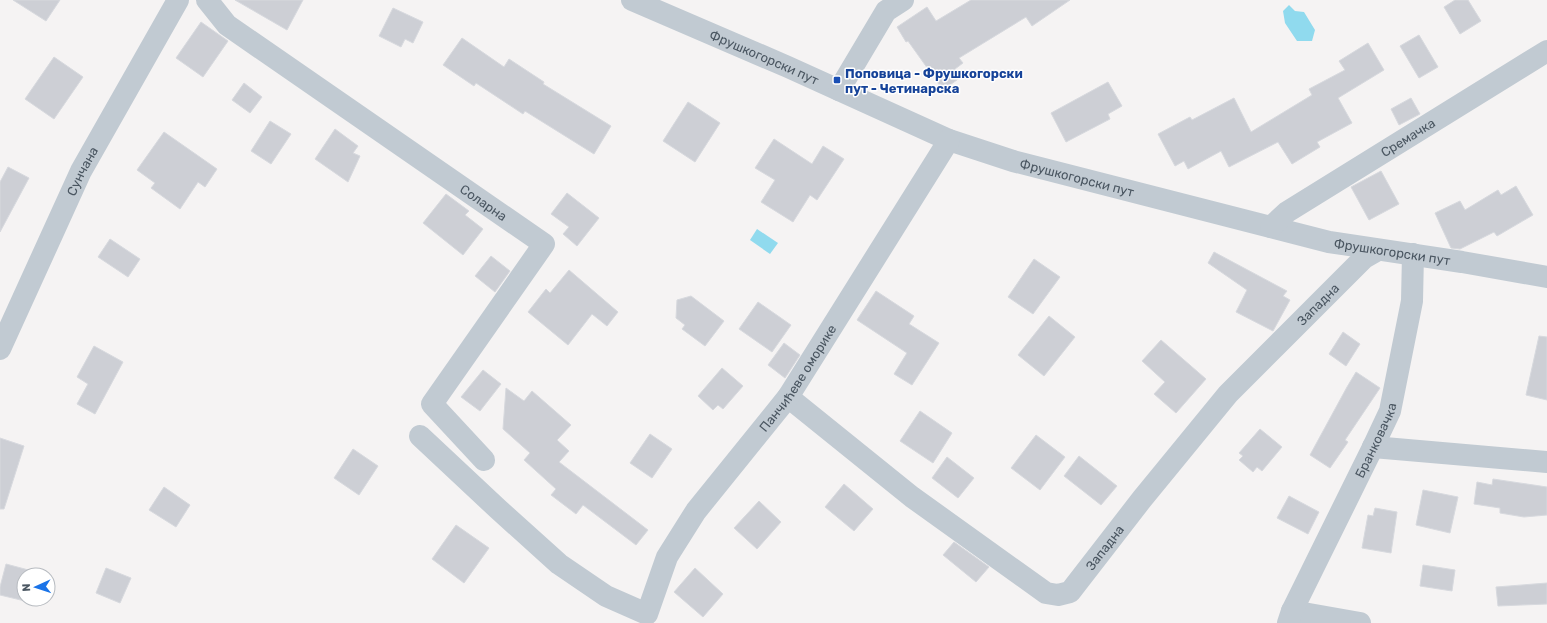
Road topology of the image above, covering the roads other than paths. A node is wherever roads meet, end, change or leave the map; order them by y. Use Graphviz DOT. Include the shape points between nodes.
graph roads {
  1 [pos="178,0"];
  2 [pos="207,0"];
  3 [pos="632,0"];
  4 [pos="903,0"];
  5 [pos="1547,51"];
  6 [pos="839,90"];
  7 [pos="949,140"];
  8 [pos="1271,227"];
  9 [pos="1378,250"];
  10 [pos="1413,254"];
  11 [pos="1547,277"];
  12 [pos="0,348"];
  13 [pos="788,397"];
  14 [pos="420,436"];
  15 [pos="1373,447"];
  16 [pos="484,460"];
  17 [pos="1547,462"];
  18 [pos="1290,617"];
  19 [pos="1360,623"];
  1 -- 12 [label="street, Сунчана" via="81,171"];
  2 -- 16 [label="street, Соларна" via="227,25 544,244 432,404"];
  3 -- 6 [label="street, Фрушкогорски пут"];
  4 -- 6 [label="street" via="886,11"];
  5 -- 8 [label="street, Сремачка" via="1287,212"];
  6 -- 7 [label="street, Фрушкогорски пут"];
  7 -- 8 [label="street, Фрушкогорски пут" via="1013,161"];
  7 -- 13 [label="street, Панчићеве оморике"];
  8 -- 9 [label="street, Фрушкогорски пут" via="1329,242"];
  9 -- 10 [label="street, Фрушкогорски пут"];
  9 -- 13 [label="street, Западна" via="1364,258 1228,394 1070,592 1058,595 1046,592 912,497"];
  10 -- 11 [label="street, Фрушкогорски пут"];
  10 -- 15 [label="street, Бранковачка" via="1412,301 1390,411"];
  13 -- 14 [label="street, Панчићеве оморике" via="696,511 667,557 647,614 606,596 559,564"];
  15 -- 17 [label="street"];
  15 -- 18 [label="street, Бранковачка"];
  18 -- 19 [label="street"];
}
